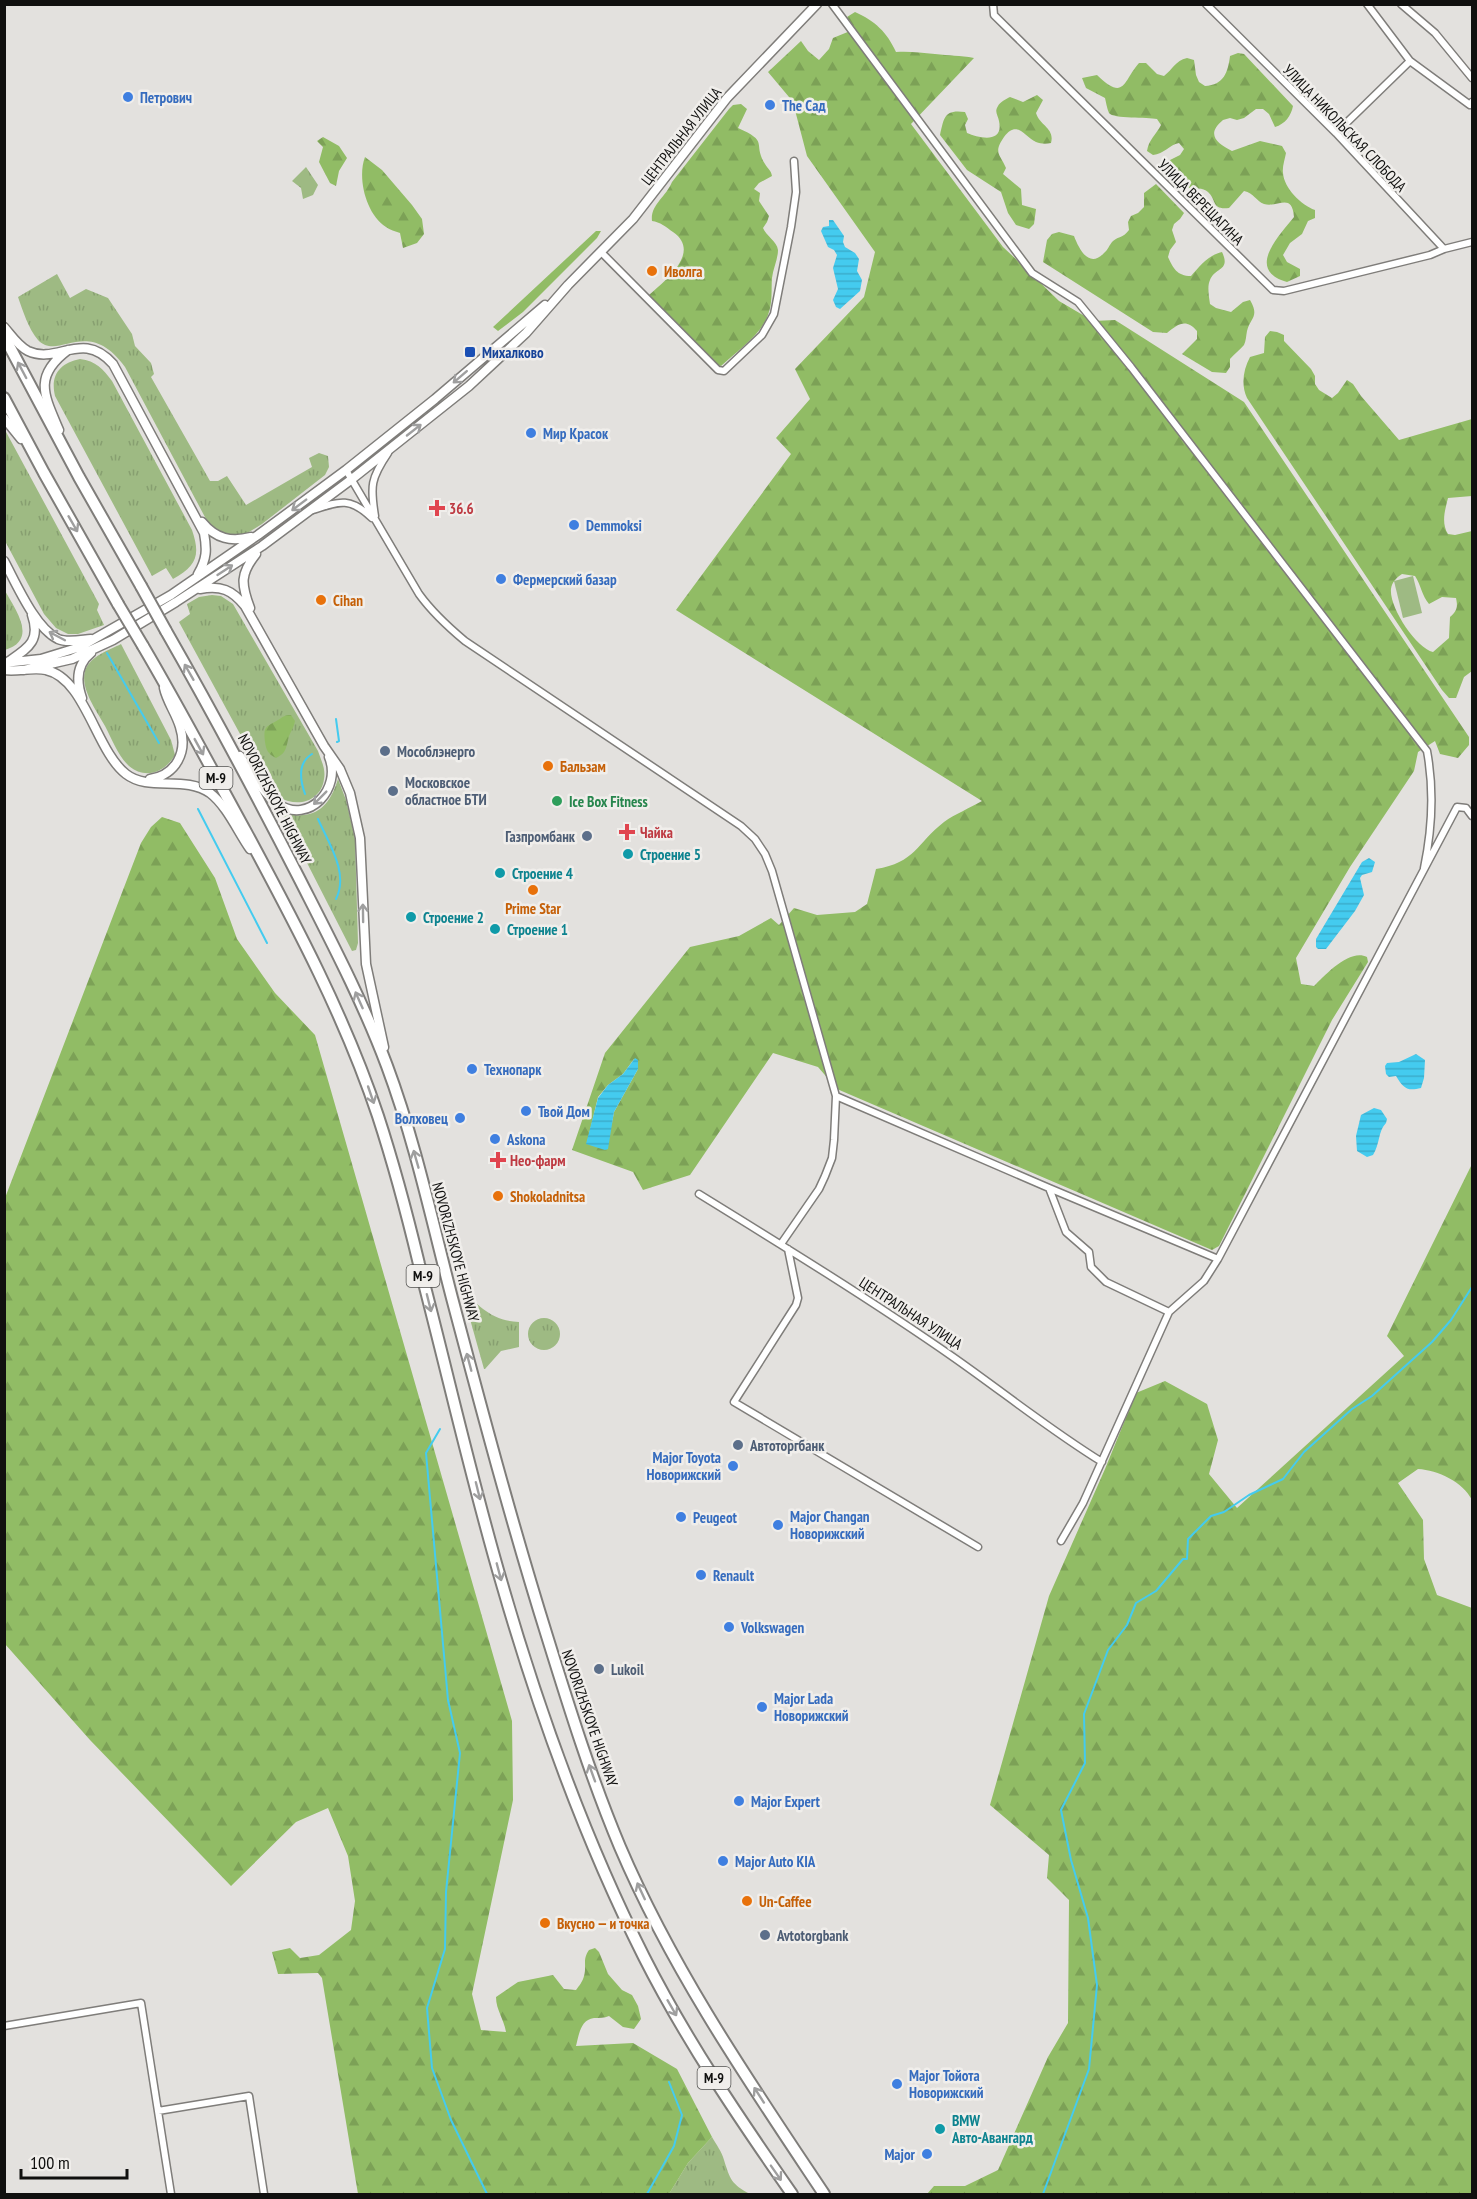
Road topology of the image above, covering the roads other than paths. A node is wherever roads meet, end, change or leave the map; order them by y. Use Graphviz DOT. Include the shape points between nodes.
graph roads {
  1 [pos="817,4"];
  2 [pos="832,4"];
  3 [pos="993,4"];
  4 [pos="1206,4"];
  5 [pos="1367,4"];
  6 [pos="1401,4"];
  7 [pos="1410,61"];
  8 [pos="1473,78"];
  9 [pos="1473,102"];
  10 [pos="1336,133"];
  11 [pos="794,161"];
  12 [pos="1473,242"];
  13 [pos="1444,249"];
  14 [pos="602,253"];
  15 [pos="568,285"];
  16 [pos="4,327"];
  17 [pos="4,336"];
  18 [pos="69,349"];
  19 [pos="4,398"];
  20 [pos="4,418"];
  21 [pos="391,449"];
  22 [pos="346,470"];
  23 [pos="44,473"];
  24 [pos="79,477"];
  25 [pos="352,479"];
  26 [pos="307,512"];
  27 [pos="196,515"];
  28 [pos="376,522"];
  29 [pos="258,535"];
  30 [pos="262,546"];
  31 [pos="4,561"];
  32 [pos="196,577"];
  33 [pos="194,590"];
  34 [pos="29,606"];
  35 [pos="255,622"];
  36 [pos="99,642"];
  37 [pos="5,666"];
  38 [pos="24,670"];
  39 [pos="161,677"];
  40 [pos="86,710"];
  41 [pos="229,741"];
  42 [pos="324,746"];
  43 [pos="140,780"];
  44 [pos="1473,816"];
  45 [pos="1424,868"];
  46 [pos="271,879"];
  47 [pos="390,1074"];
  48 [pos="836,1096"];
  49 [pos="1049,1188"];
  50 [pos="699,1194"];
  51 [pos="781,1244"];
  52 [pos="788,1249"];
  53 [pos="1218,1259"];
  54 [pos="1169,1312"];
  55 [pos="1102,1462"];
  56 [pos="1061,1541"];
  57 [pos="978,1547"];
  58 [pos="4,2026"];
  59 [pos="158,2111"];
  60 [pos="171,2194"];
  61 [pos="264,2194"];
  62 [pos="792,2194"];
  63 [pos="824,2194"];
  1 -- 14 [label="street, ЦЕНТРАЛЬНАЯ УЛИЦА" via="727,98"];
  2 -- 45 [label="street" via="1032,273 1078,302 1427,751 1431,791"];
  3 -- 13 [label="street, УЛИЦА ВЕРЕЩАГИНА" via="994,15 1273,290 1284,291"];
  4 -- 10 [label="street, УЛИЦА НИКОЛЬСКАЯ СЛОБОДА"];
  5 -- 7 [label="street"];
  6 -- 8 [label="street" via="1436,33"];
  7 -- 9 [label="street" via="1470,105"];
  7 -- 10 [label="street"];
  10 -- 13 [label="street, УЛИЦА НИКОЛЬСКАЯ СЛОБОДА"];
  11 -- 14 [label="street" via="796,192 774,314 762,335 723,371"];
  12 -- 13 [label="street"];
  14 -- 15 [label="street, ЦЕНТРАЛЬНАЯ УЛИЦА"];
  21 -- 15 [label="street, one-way" via="469,386 526,333"];
  15 -- 22 [label="street, one-way"];
  16 -- 18 [label="street" via="29,351"];
  24 -- 17 [label="highway, NOVORIZHSKOYE HIGHWAY / М-9, one-way"];
  18 -- 24 [label="street, М-9" via="47,371 44,390"];
  18 -- 27 [label="street" via="81,347 100,352 113,364"];
  19 -- 23 [label="highway, М-9"];
  20 -- 23 [label="street"];
  21 -- 25 [label="street"];
  21 -- 28 [label="street" via="372,479"];
  22 -- 25 [label="street"];
  22 -- 29 [label="street, one-way"];
  23 -- 39 [label="highway, М-9, one-way, bridge"];
  41 -- 24 [label="highway, NOVORIZHSKOYE HIGHWAY / М-9, one-way, bridge"];
  25 -- 26 [label="street"];
  25 -- 28 [label="street"];
  26 -- 28 [label="street" via="345,502 362,508"];
  26 -- 30 [label="street"];
  27 -- 29 [label="street" via="224,539"];
  27 -- 32 [label="street" via="207,552"];
  28 -- 48 [label="street" via="419,594 458,635 694,793 755,839 772,870"];
  29 -- 32 [label="street"];
  33 -- 30 [label="street, one-way"];
  30 -- 35 [label="street, М-9" via="244,570 243,579"];
  31 -- 34 [label="street"];
  32 -- 36 [label="street"];
  33 -- 35 [label="street, М-9" via="213,586 229,591"];
  33 -- 36 [label="street"];
  36 -- 34 [label="street, one-way" via="59,640"];
  34 -- 37 [label="street" via="35,625 33,642"];
  35 -- 42 [label="street, М-9"];
  36 -- 37 [label="street"];
  36 -- 38 [label="street" via="72,659"];
  36 -- 40 [label="street" via="78,674"];
  37 -- 38 [label="street"];
  38 -- 40 [label="street" via="56,673"];
  39 -- 43 [label="street, М-9" via="180,727 181,756 169,772"];
  39 -- 46 [label="highway, М-9, one-way"];
  40 -- 43 [label="street" via="111,757 126,774"];
  42 -- 41 [label="street, М-9, one-way" via="333,775 330,788 318,803 297,810 277,804"];
  47 -- 41 [label="highway, NOVORIZHSKOYE HIGHWAY / М-9, one-way" via="339,956"];
  47 -- 42 [label="street, М-9, one-way" via="366,964 357,816 340,769"];
  43 -- 46 [label="street, М-9" via="192,785 211,794"];
  44 -- 45 [label="street" via="1466,808 1457,807"];
  45 -- 53 [label="street"];
  46 -- 62 [label="highway, М-9, one-way" via="346,1030 378,1116 501,1582 570,1791 658,1984 725,2098"];
  63 -- 47 [label="highway, NOVORIZHSKOYE HIGHWAY / М-9, one-way" via="731,2052 668,1946 593,1777 529,1577"];
  48 -- 49 [label="street"];
  48 -- 51 [label="street" via="828,1167 819,1189"];
  49 -- 53 [label="street"];
  49 -- 54 [label="street" via="1066,1232 1089,1252 1092,1267 1106,1282"];
  50 -- 51 [label="street, ЦЕНТРАЛЬНАЯ УЛИЦА"];
  51 -- 52 [label="street, ЦЕНТРАЛЬНАЯ УЛИЦА"];
  52 -- 55 [label="street, ЦЕНТРАЛЬНАЯ УЛИЦА"];
  52 -- 57 [label="street" via="796,1305 735,1402"];
  53 -- 54 [label="street" via="1204,1281"];
  54 -- 55 [label="street"];
  55 -- 56 [label="street"];
  58 -- 59 [label="street" via="141,2003"];
  59 -- 60 [label="street"];
  59 -- 61 [label="street" via="249,2096"];
}
